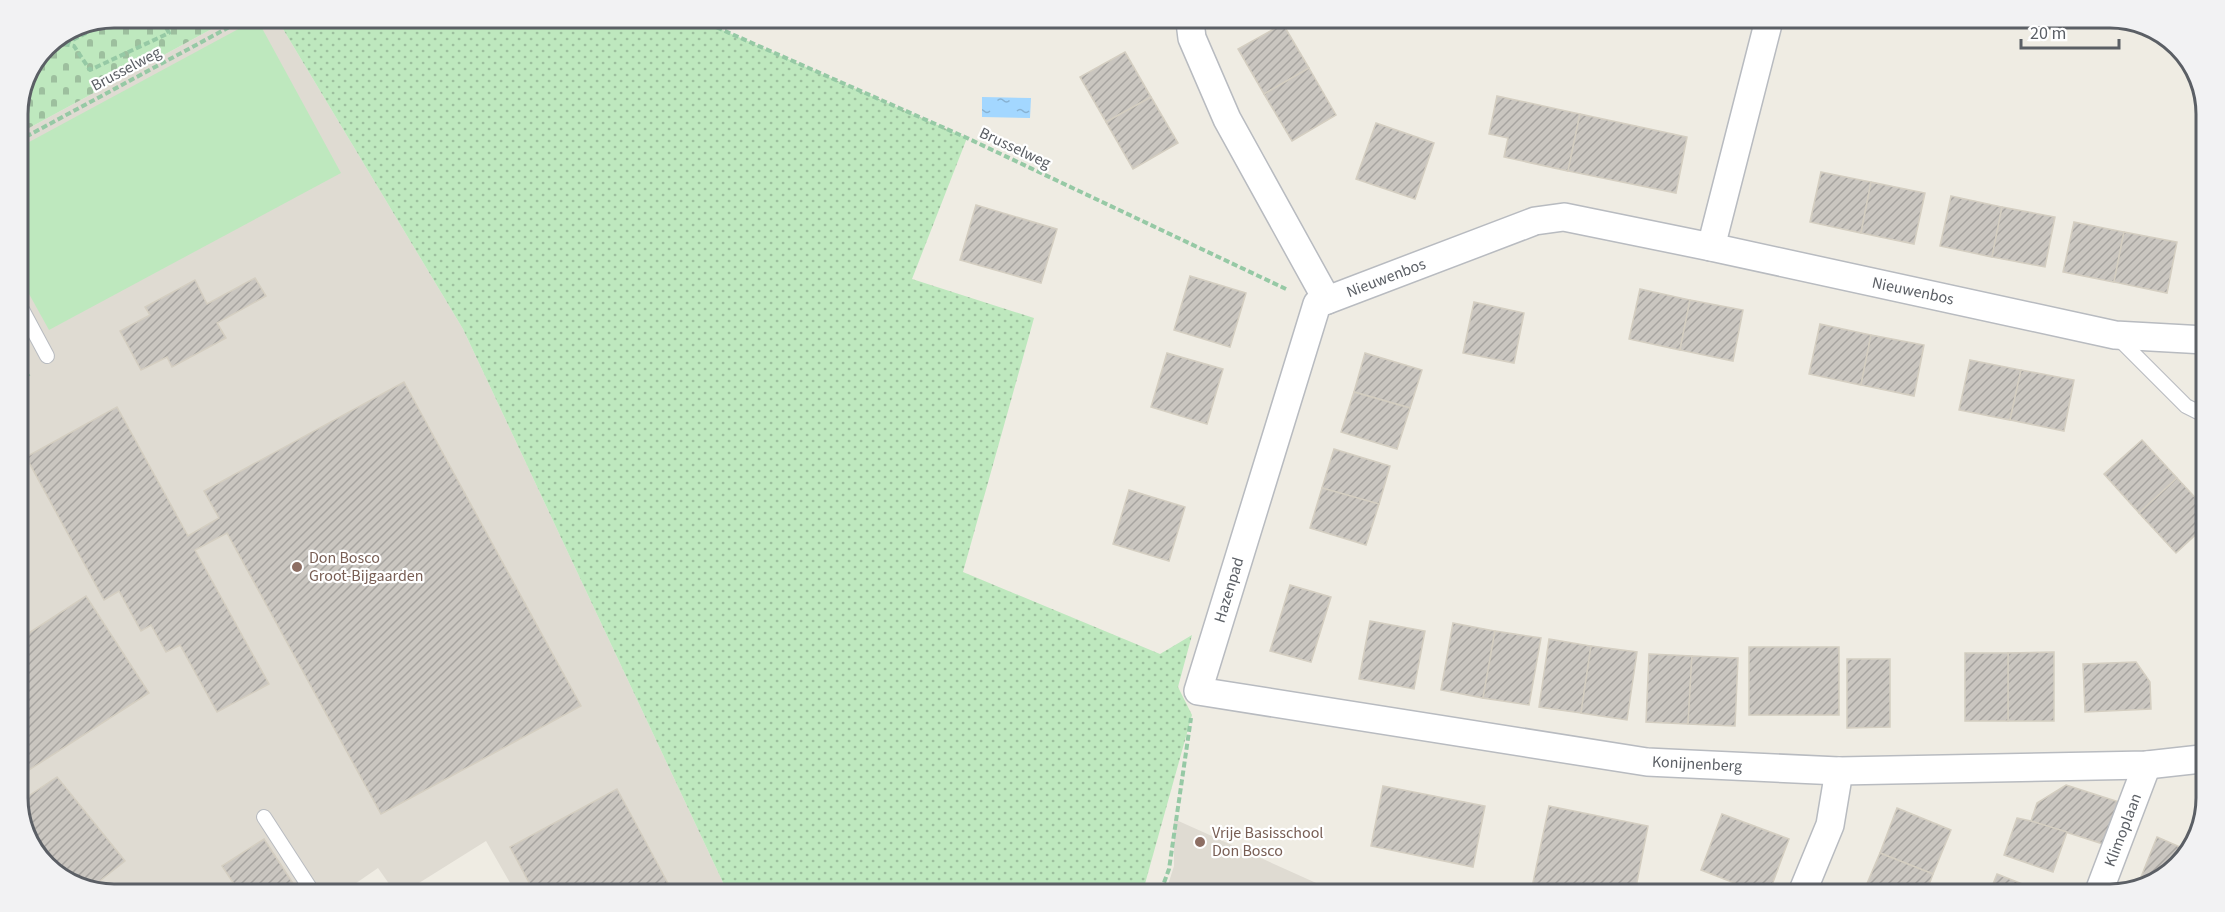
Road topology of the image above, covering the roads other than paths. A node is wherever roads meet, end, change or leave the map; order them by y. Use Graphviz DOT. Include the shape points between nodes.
graph roads {
  1 [pos="1191,28"];
  2 [pos="1767,28"];
  3 [pos="1710,247"];
  4 [pos="1322,302"];
  5 [pos="29,323"];
  6 [pos="2115,335"];
  7 [pos="2196,340"];
  8 [pos="47,357"];
  9 [pos="2196,411"];
  10 [pos="1198,692"];
  11 [pos="2196,759"];
  12 [pos="2147,765"];
  13 [pos="1839,771"];
  14 [pos="264,817"];
  15 [pos="307,884"];
  16 [pos="1806,884"];
  17 [pos="2102,884"];
  1 -- 4 [label="street, Nieuwenbos" via="1227,119"];
  2 -- 3 [label="street"];
  3 -- 4 [label="street, Nieuwenbos" via="1564,217 1535,221"];
  3 -- 6 [label="street, Nieuwenbos"];
  4 -- 10 [label="street, Hazenpad"];
  5 -- 8 [label="lane"];
  6 -- 7 [label="street, Nieuwenbos"];
  6 -- 9 [label="lane" via="2186,406"];
  10 -- 13 [label="street, Konijnenberg" via="1647,762"];
  11 -- 12 [label="street, Konijnenberg"];
  12 -- 13 [label="street, Konijnenberg"];
  12 -- 17 [label="street, Klimoplaan"];
  13 -- 16 [label="street" via="1830,825"];
  14 -- 15 [label="lane"];
}
